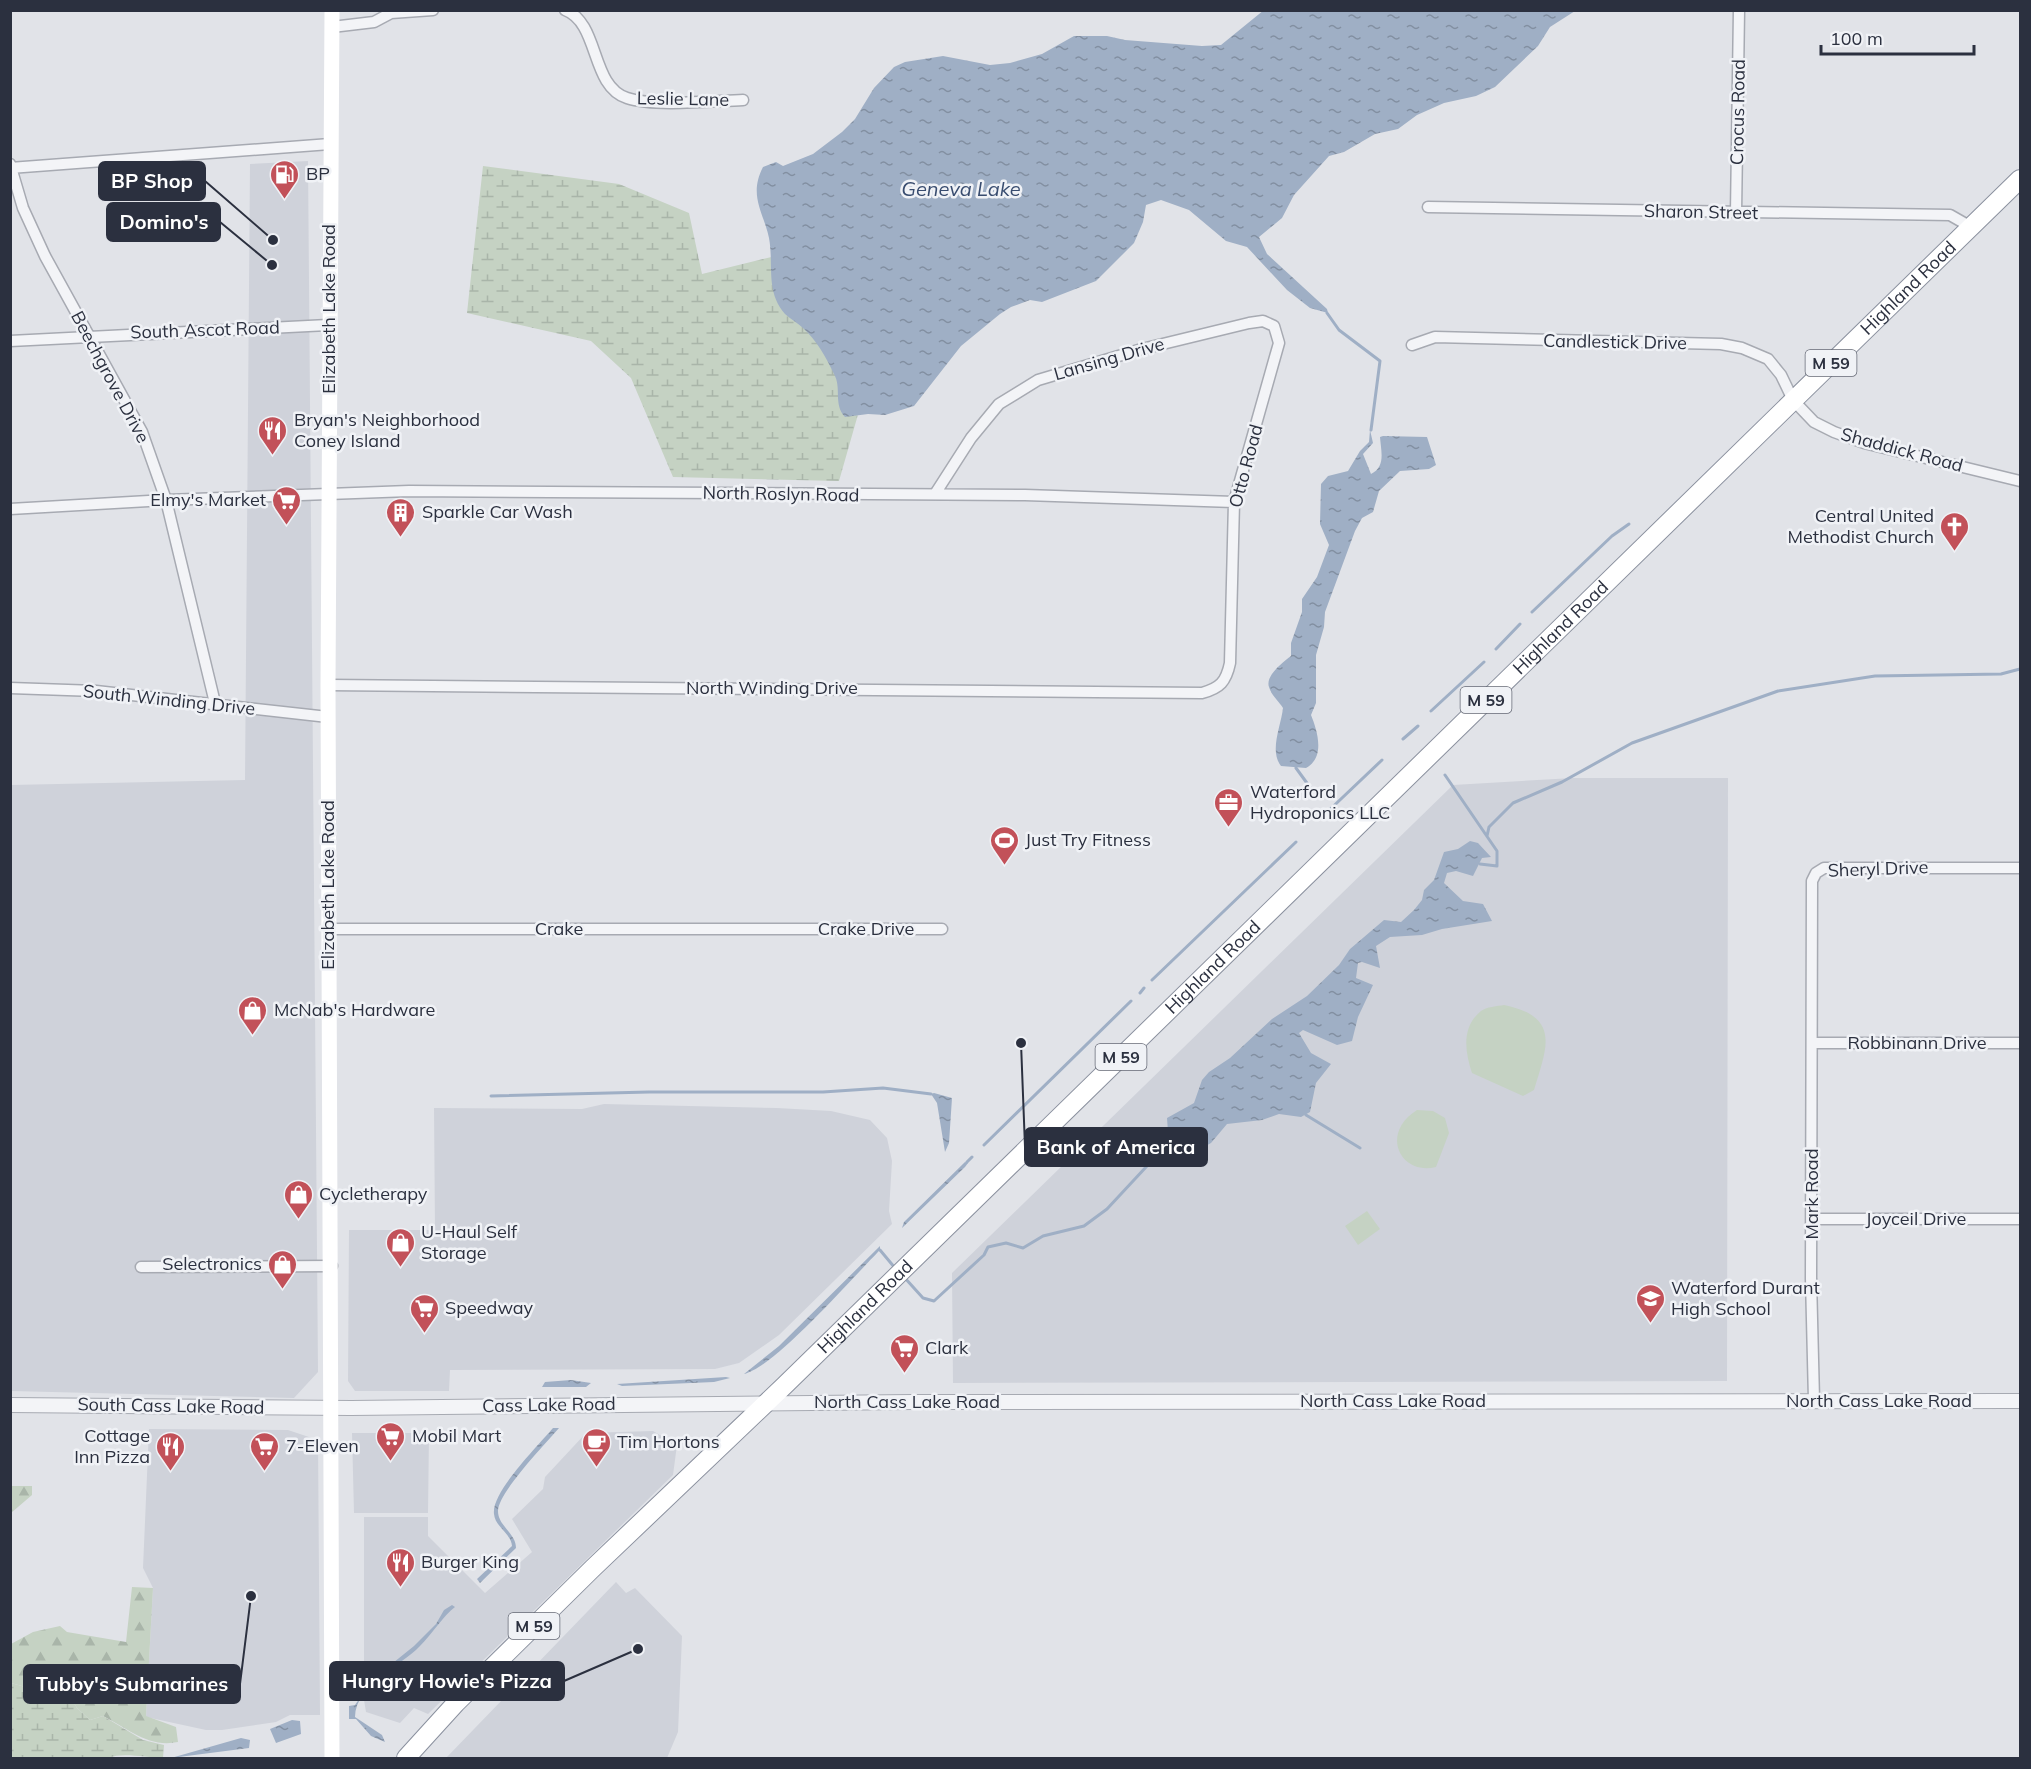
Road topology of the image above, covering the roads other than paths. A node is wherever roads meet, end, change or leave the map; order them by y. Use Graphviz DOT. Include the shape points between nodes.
graph roads {
  1 [pos="332,10"];
  2 [pos="433,10"];
  3 [pos="565,10"];
  4 [pos="1738,10"];
  5 [pos="388,12"];
  6 [pos="332,27"];
  7 [pos="743,100"];
  8 [pos="330,144"];
  9 [pos="11,167"];
  10 [pos="2020,180"];
  11 [pos="1428,207"];
  12 [pos="1736,213"];
  13 [pos="1971,228"];
  14 [pos="1263,321"];
  15 [pos="328,325"];
  16 [pos="89,335"];
  17 [pos="10,341"];
  18 [pos="1412,345"];
  19 [pos="1793,400"];
  20 [pos="2020,481"];
  21 [pos="328,494"];
  22 [pos="934,494"];
  23 [pos="166,500"];
  24 [pos="1234,502"];
  25 [pos="10,509"];
  26 [pos="327,686"];
  27 [pos="10,688"];
  28 [pos="1217,689"];
  29 [pos="215,704"];
  30 [pos="328,717"];
  31 [pos="2020,868"];
  32 [pos="328,929"];
  33 [pos="942,929"];
  34 [pos="790,930"];
  35 [pos="1813,988"];
  36 [pos="1813,1043"];
  37 [pos="2020,1043"];
  38 [pos="1812,1219"];
  39 [pos="2020,1219"];
  40 [pos="332,1266"];
  41 [pos="141,1267"];
  42 [pos="1814,1400"];
  43 [pos="2020,1401"];
  44 [pos="765,1404"];
  45 [pos="10,1405"];
  46 [pos="332,1408"];
  47 [pos="332,1758"];
  48 [pos="406,1758"];
  1 -- 6 [label="main road, Elizabeth Lake Road"];
  2 -- 5 [label="street"];
  3 -- 7 [label="street, Leslie Lane" via="588,34 611,89 627,98"];
  4 -- 12 [label="street, Crocus Road"];
  5 -- 6 [label="street" via="374,22"];
  6 -- 8 [label="main road, Elizabeth Lake Road"];
  8 -- 9 [label="street"];
  8 -- 15 [label="main road, Elizabeth Lake Road"];
  9 -- 16 [label="street, Beechgrove Drive" via="23,208 45,256"];
  10 -- 13 [label="highway, Highland Road / M 59"];
  11 -- 12 [label="street, Sharon Street"];
  12 -- 13 [label="street, Sharon Street" via="1950,215"];
  13 -- 19 [label="highway, Highland Road / M 59"];
  14 -- 22 [label="street, Lansing Drive" via="1038,380 999,404"];
  14 -- 24 [label="street, Otto Road" via="1274,326 1279,343"];
  15 -- 16 [label="street, South Ascot Road"];
  15 -- 21 [label="main road, Elizabeth Lake Road"];
  16 -- 17 [label="street, South Ascot Road"];
  16 -- 23 [label="street, Beechgrove Drive" via="142,432"];
  18 -- 19 [label="street, Candlestick Drive" via="1435,337 1721,344 1768,359"];
  19 -- 20 [label="street, Shaddick Road" via="1814,422 1834,432"];
  19 -- 44 [label="highway, Highland Road / M 59"];
  21 -- 22 [label="street, North Roslyn Road"];
  21 -- 23 [label="street, North Roslyn Road"];
  21 -- 26 [label="main road, Elizabeth Lake Road"];
  22 -- 24 [label="street, North Roslyn Road"];
  23 -- 25 [label="street, North Roslyn Road"];
  23 -- 29 [label="street, Beechgrove Drive"];
  24 -- 28 [label="street, Otto Road" via="1230,663 1227,677"];
  26 -- 28 [label="street, North Winding Drive" via="1202,693"];
  26 -- 30 [label="main road, Elizabeth Lake Road"];
  27 -- 29 [label="street, South Winding Drive" via="96,691"];
  29 -- 30 [label="street, South Winding Drive"];
  30 -- 32 [label="main road, Elizabeth Lake Road"];
  31 -- 35 [label="street, Sheryl Drive" via="1824,868 1816,873 1812,889"];
  32 -- 34 [label="street, Crake"];
  32 -- 40 [label="main road, Elizabeth Lake Road"];
  33 -- 34 [label="street, Crake Drive"];
  35 -- 36 [label="street, Mark Road"];
  36 -- 37 [label="street, Robbinann Drive"];
  36 -- 38 [label="street, Mark Road"];
  38 -- 39 [label="street, Joyceil Drive"];
  38 -- 42 [label="street, Mark Road"];
  40 -- 41 [label="street"];
  40 -- 46 [label="main road, Elizabeth Lake Road"];
  42 -- 43 [label="street, North Cass Lake Road"];
  42 -- 44 [label="street, North Cass Lake Road"];
  44 -- 46 [label="street, Cass Lake Road"];
  44 -- 48 [label="highway, Highland Road / M 59" via="516,1643"];
  45 -- 46 [label="street, South Cass Lake Road"];
  46 -- 47 [label="main road, Elizabeth Lake Road"];
}
